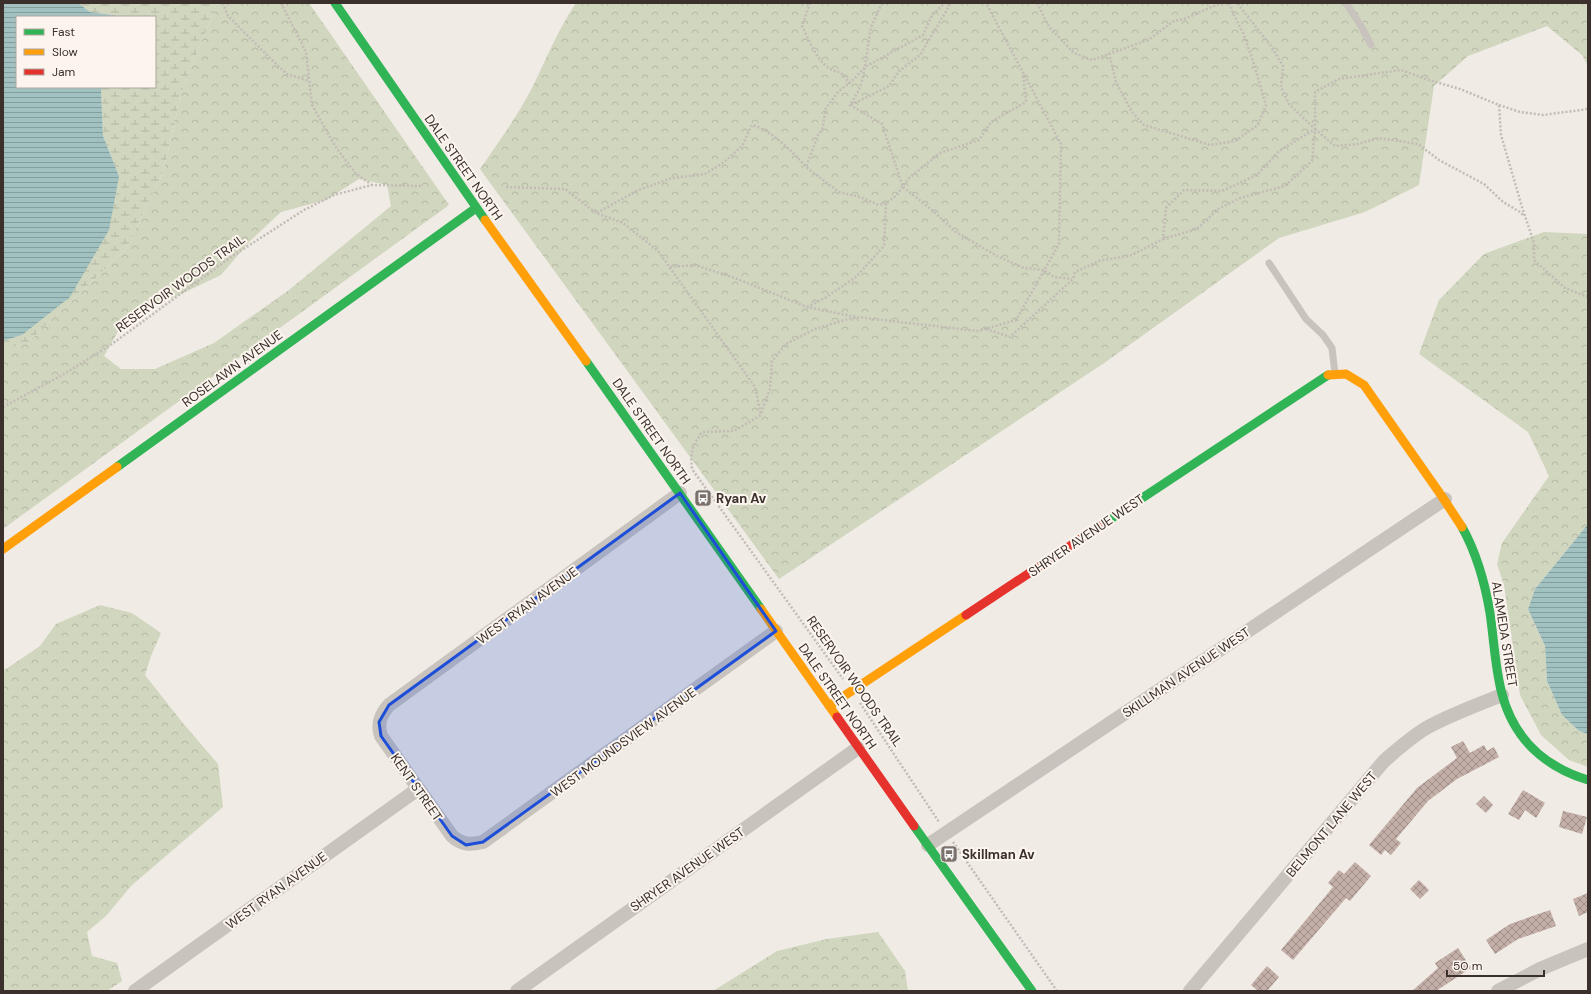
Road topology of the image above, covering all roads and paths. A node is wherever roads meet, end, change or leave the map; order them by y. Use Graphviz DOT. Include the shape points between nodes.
graph roads {
  1 [pos="224,3"];
  2 [pos="280,3"];
  3 [pos="335,3"];
  4 [pos="810,3"];
  5 [pos="882,3"];
  6 [pos="945,3"];
  7 [pos="951,3"];
  8 [pos="986,3"];
  9 [pos="1037,3"];
  10 [pos="1221,3"];
  11 [pos="1230,3"];
  12 [pos="1237,3"];
  13 [pos="1346,3"];
  14 [pos="1371,45"];
  15 [pos="1109,53"];
  16 [pos="865,67"];
  17 [pos="1022,70"];
  18 [pos="309,81"];
  19 [pos="849,84"];
  20 [pos="1499,104"];
  21 [pos="850,105"];
  22 [pos="1588,109"];
  23 [pos="1315,129"];
  24 [pos="806,167"];
  25 [pos="372,184"];
  26 [pos="423,186"];
  27 [pos="506,187"];
  28 [pos="903,187"];
  29 [pos="886,202"];
  30 [pos="476,208"];
  31 [pos="596,213"];
  32 [pos="1525,218"];
  33 [pos="1163,239"];
  34 [pos="1269,262"];
  35 [pos="670,267"];
  36 [pos="1044,270"];
  37 [pos="1072,279"];
  38 [pos="1588,297"];
  39 [pos="807,307"];
  40 [pos="856,316"];
  41 [pos="985,329"];
  42 [pos="1346,374"];
  43 [pos="1335,375"];
  44 [pos="3,407"];
  45 [pos="761,415"];
  46 [pos="680,493"];
  47 [pos="1445,499"];
  48 [pos="3,549"];
  49 [pos="776,631"];
  50 [pos="852,691"];
  51 [pos="1502,695"];
  52 [pos="829,706"];
  53 [pos="379,722"];
  54 [pos="858,748"];
  55 [pos="1588,780"];
  56 [pos="418,789"];
  57 [pos="947,833"];
  58 [pos="466,845"];
  59 [pos="928,846"];
  60 [pos="1588,950"];
  61 [pos="135,991"];
  62 [pos="517,991"];
  63 [pos="1032,991"];
  64 [pos="1057,991"];
  65 [pos="1190,991"];
  66 [pos="1498,991"];
  1 -- 18 [label="path" via="228,16 277,65 287,74"];
  2 -- 18 [label="path" via="306,52"];
  3 -- 30 [label="street, DALE STREET NORTH"];
  4 -- 19 [label="path" via="802,26 811,45 825,65 844,74"];
  5 -- 16 [label="path" via="871,27"];
  6 -- 16 [label="path" via="932,15 923,35"];
  7 -- 21 [label="path" via="920,55 899,70 889,86"];
  8 -- 17 [label="path"];
  9 -- 15 [label="path" via="1049,27 1074,52 1092,60"];
  10 -- 15 [label="path" via="1174,21 1148,40"];
  11 -- 15 [label="path" via="1252,58 1266,105 1258,125 1235,141 1210,145 1144,125 1132,112 1116,82"];
  12 -- 23 [label="path" via="1271,46 1283,66 1281,87 1289,104"];
  13 -- 14 [label="lane"];
  16 -- 19 [label="path"];
  16 -- 21 [label="path" via="859,90"];
  17 -- 28 [label="path" via="1026,102 991,122 979,140 940,152 909,178"];
  17 -- 36 [label="path" via="1061,144 1059,244"];
  18 -- 25 [label="path" via="312,105 335,146 356,174"];
  19 -- 24 [label="path" via="839,91 826,108 822,130"];
  20 -- 22 [label="path" via="1520,112 1543,114"];
  20 -- 23 [label="path" via="1401,70 1339,79 1315,92"];
  20 -- 32 [label="path" via="1501,134"];
  21 -- 28 [label="path" via="882,124"];
  23 -- 32 [label="path" via="1335,146 1358,144 1378,138 1418,144 1439,160 1480,181"];
  23 -- 33 [label="path" via="1312,161 1285,186 1240,198 1218,209 1197,229"];
  23 -- 33 [label="path" via="1279,151 1257,176 1222,191 1184,190 1166,208"];
  24 -- 29 [label="path" via="839,192 879,205"];
  24 -- 31 [label="path" via="759,126 752,125 742,146 723,163 705,174 672,178 636,191"];
  25 -- 26 [label="path, RESERVOIR WOODS TRAIL"];
  25 -- 44 [label="path, RESERVOIR WOODS TRAIL" via="334,195 304,210 231,256 112,344"];
  27 -- 31 [label="path" via="565,189"];
  28 -- 29 [label="path" via="896,196"];
  28 -- 36 [label="path" via="956,232 1024,268"];
  29 -- 39 [label="path" via="884,246 856,277"];
  30 -- 46 [label="street, DALE STREET NORTH"];
  30 -- 48 [label="street, ROSELAWN AVENUE"];
  31 -- 35 [label="path" via="623,223 658,251"];
  32 -- 38 [label="path" via="1534,243 1534,260 1565,288"];
  33 -- 37 [label="path" via="1132,255 1093,263 1075,272"];
  34 -- 43 [label="lane" via="1306,320 1323,335 1332,348"];
  35 -- 39 [label="path" via="695,265"];
  35 -- 45 [label="path" via="755,387"];
  36 -- 37 [label="path" via="1054,278"];
  36 -- 41 [label="path" via="1016,320"];
  37 -- 41 [label="path" via="1010,337"];
  39 -- 40 [label="path"];
  40 -- 41 [label="path" via="978,331"];
  40 -- 45 [label="path" via="815,329 786,344 772,361 770,389"];
  42 -- 43 [label="street, SHRYER AVENUE WEST"];
  42 -- 47 [label="street, ALAMEDA STREET" via="1364,385"];
  43 -- 50 [label="street, SHRYER AVENUE WEST" via="1327,375"];
  45 -- 50 [label="path, RESERVOIR WOODS TRAIL" via="734,431 702,432 692,446 692,469"];
  46 -- 49 [label="street, DALE STREET NORTH"];
  46 -- 53 [label="street, WEST RYAN AVENUE" via="389,705"];
  47 -- 51 [label="street, ALAMEDA STREET" via="1471,545 1481,573 1490,612"];
  47 -- 57 [label="street, SKILLMAN AVENUE WEST"];
  49 -- 52 [label="street, DALE STREET NORTH"];
  49 -- 58 [label="street, WEST MOUNDSVIEW AVENUE" via="483,842"];
  50 -- 52 [label="street, SHRYER AVENUE WEST"];
  50 -- 57 [label="path, RESERVOIR WOODS TRAIL"];
  51 -- 55 [label="street, ALAMEDA STREET" via="1518,732 1530,747 1559,770"];
  51 -- 65 [label="street, BELMONT LANE WEST" via="1451,715 1427,728 1384,761"];
  52 -- 54 [label="street, DALE STREET NORTH"];
  53 -- 56 [label="street, KENT STREET" via="381,736"];
  54 -- 59 [label="street, DALE STREET NORTH"];
  54 -- 62 [label="street, SHRYER AVENUE WEST"];
  56 -- 58 [label="street, KENT STREET" via="452,836"];
  56 -- 61 [label="street, WEST RYAN AVENUE"];
  57 -- 59 [label="street, SKILLMAN AVENUE WEST"];
  57 -- 64 [label="path, RESERVOIR WOODS TRAIL"];
  59 -- 63 [label="street, DALE STREET NORTH"];
  60 -- 66 [label="street" via="1540,969"];
}
